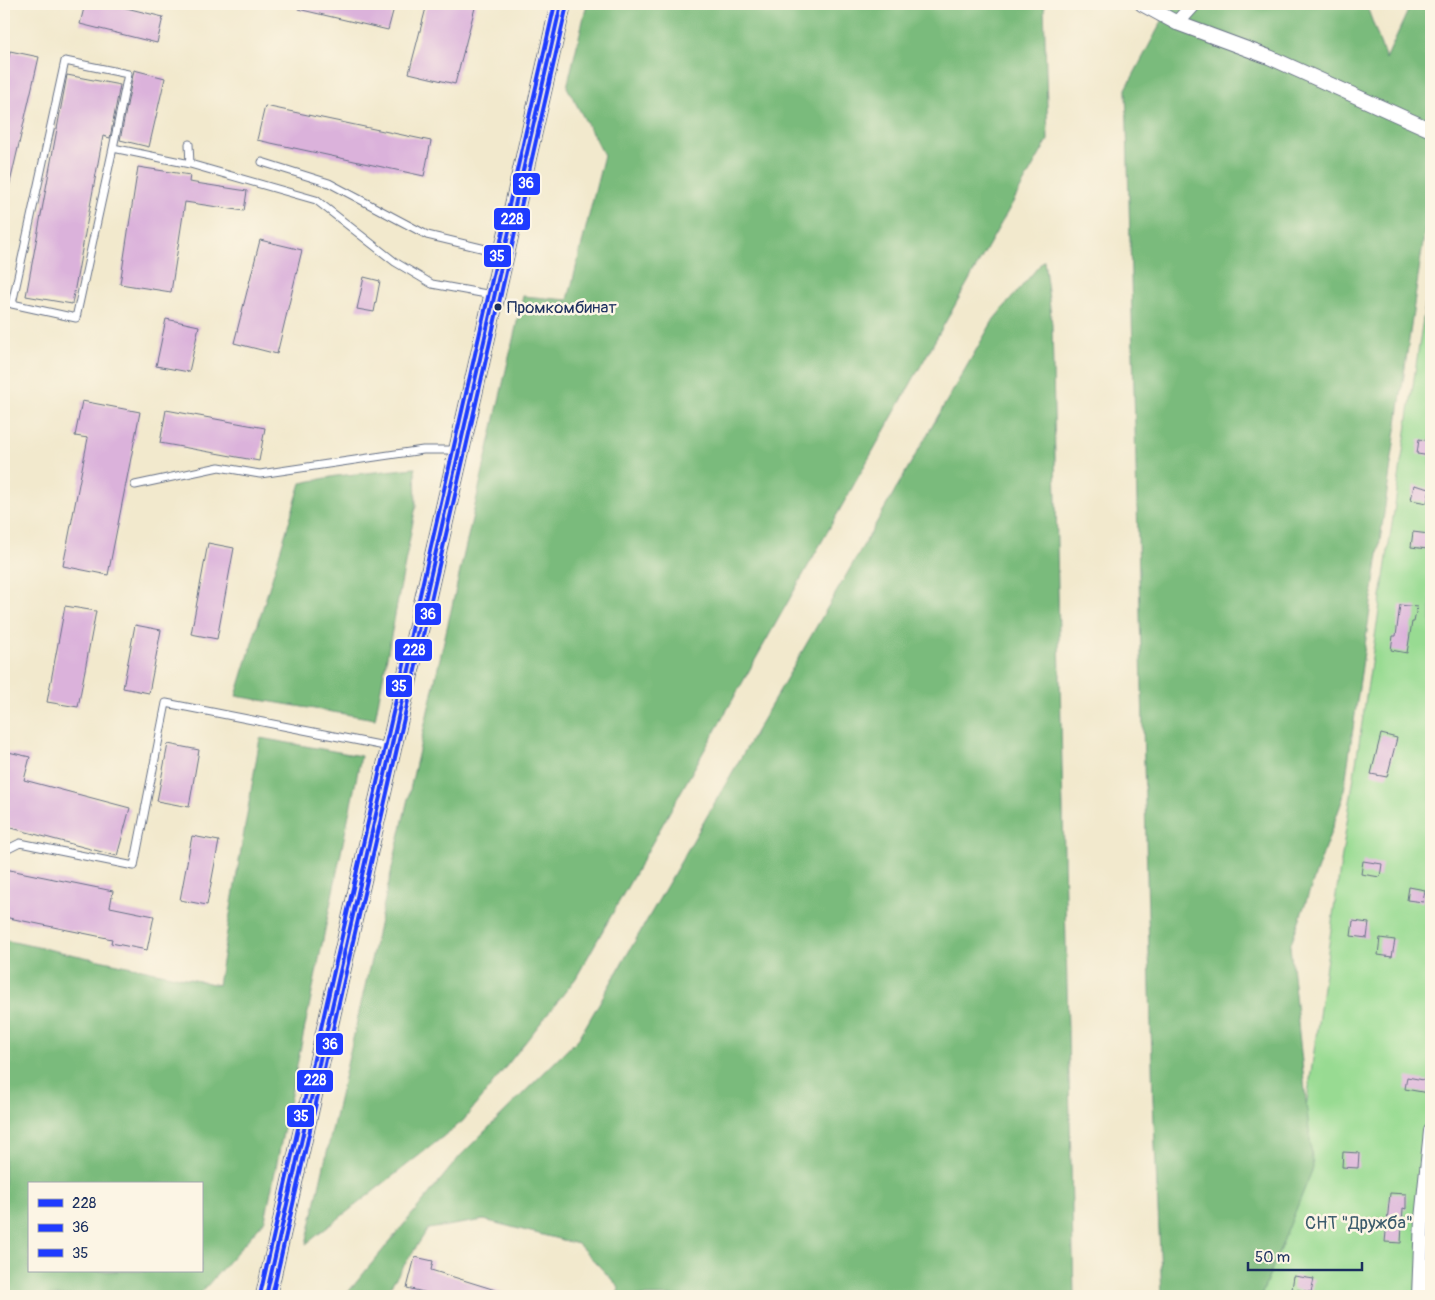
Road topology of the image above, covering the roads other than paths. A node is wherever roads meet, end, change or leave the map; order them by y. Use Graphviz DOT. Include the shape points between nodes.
graph roads {
  1 [pos="561,4"];
  2 [pos="1142,4"];
  3 [pos="1194,4"];
  4 [pos="1177,23"];
  5 [pos="1431,130"];
  6 [pos="188,144"];
  7 [pos="113,148"];
  8 [pos="262,162"];
  9 [pos="190,164"];
  10 [pos="504,253"];
  11 [pos="495,295"];
  12 [pos="460,450"];
  13 [pos="135,485"];
  14 [pos="391,747"];
  15 [pos="4,850"];
  16 [pos="1431,1131"];
  17 [pos="266,1296"];
  18 [pos="1419,1296"];
  1 -- 10 [label="main road"];
  2 -- 4 [label="street"];
  3 -- 4 [label="street"];
  4 -- 5 [label="street" via="1269,57"];
  6 -- 9 [label="lane"];
  7 -- 7 [label="lane" via="76,318 12,304 65,61 128,74"];
  7 -- 9 [label="lane"];
  8 -- 10 [label="lane" via="329,183 427,235"];
  9 -- 11 [label="lane" via="316,200 395,262 432,284"];
  10 -- 11 [label="main road"];
  11 -- 12 [label="main road"];
  12 -- 13 [label="lane" via="423,450 260,474 219,467"];
  12 -- 14 [label="main road"];
  14 -- 15 [label="lane" via="166,703 134,866 20,844"];
  14 -- 17 [label="main road"];
  16 -- 18 [label="street" via="1422,1219"];
}
